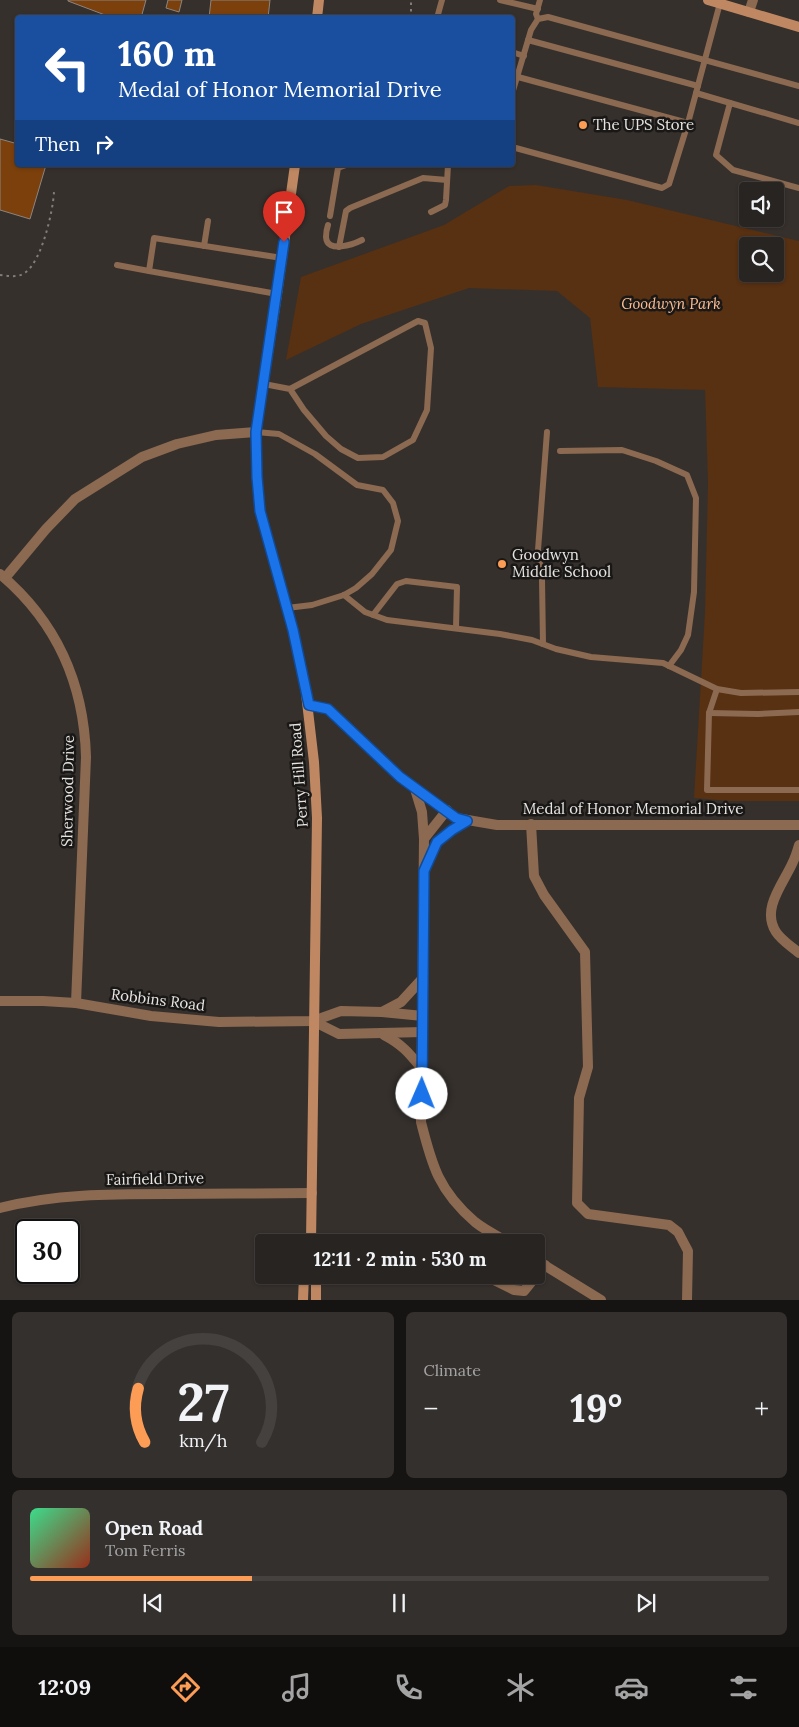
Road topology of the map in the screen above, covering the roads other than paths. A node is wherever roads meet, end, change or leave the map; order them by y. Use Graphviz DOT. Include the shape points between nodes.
graph roads {
  1 [pos="320,0"];
  2 [pos="442,0"];
  3 [pos="500,0"];
  4 [pos="540,0"];
  5 [pos="708,0"];
  6 [pos="753,0"];
  7 [pos="720,4"];
  8 [pos="538,9"];
  9 [pos="749,12"];
  10 [pos="318,15"];
  11 [pos="438,15"];
  12 [pos="538,19"];
  13 [pos="799,27"];
  14 [pos="528,40"];
  15 [pos="515,53"];
  16 [pos="524,56"];
  17 [pos="705,60"];
  18 [pos="518,76"];
  19 [pos="515,85"];
  20 [pos="799,86"];
  21 [pos="697,90"];
  22 [pos="730,103"];
  23 [pos="688,123"];
  24 [pos="799,123"];
  25 [pos="515,148"];
  26 [pos="295,167"];
  27 [pos="341,167"];
  28 [pos="448,167"];
  29 [pos="447,180"];
  30 [pos="799,188"];
  31 [pos="431,212"];
  32 [pos="330,216"];
  33 [pos="208,221"];
  34 [pos="328,225"];
  35 [pos="362,240"];
  36 [pos="204,246"];
  37 [pos="339,247"];
  38 [pos="282,258"];
  39 [pos="117,265"];
  40 [pos="149,271"];
  41 [pos="277,294"];
  42 [pos="264,384"];
  43 [pos="290,389"];
  44 [pos="256,432"];
  45 [pos="547,432"];
  46 [pos="560,450"];
  47 [pos="2,576"];
  48 [pos="344,596"];
  49 [pos="287,608"];
  50 [pos="373,615"];
  51 [pos="456,628"];
  52 [pos="544,644"];
  53 [pos="669,666"];
  54 [pos="717,690"];
  55 [pos="799,692"];
  56 [pos="309,705"];
  57 [pos="799,712"];
  58 [pos="709,713"];
  59 [pos="414,788"];
  60 [pos="799,790"];
  61 [pos="447,810"];
  62 [pos="467,821"];
  63 [pos="531,824"];
  64 [pos="799,825"];
  65 [pos="424,839"];
  66 [pos="799,846"];
  67 [pos="424,871"];
  68 [pos="799,953"];
  69 [pos="423,978"];
  70 [pos="0,1001"];
  71 [pos="76,1003"];
  72 [pos="382,1012"];
  73 [pos="423,1016"];
  74 [pos="313,1021"];
  75 [pos="423,1032"];
  76 [pos="383,1034"];
  77 [pos="422,1070"];
  78 [pos="312,1193"];
  79 [pos="0,1208"];
  80 [pos="311,1234"];
  81 [pos="495,1234"];
  82 [pos="545,1265"];
  83 [pos="304,1284"];
  84 [pos="316,1284"];
  85 [pos="502,1284"];
  86 [pos="528,1284"];
  87 [pos="303,1300"];
  88 [pos="316,1300"];
  89 [pos="601,1300"];
  90 [pos="687,1300"];
  1 -- 10 [label="main road"];
  2 -- 11 [label="lane"];
  3 -- 8 [label="lane"];
  4 -- 8 [label="lane"];
  5 -- 7 [label="main road"];
  6 -- 9 [label="street"];
  7 -- 9 [label="main road"];
  7 -- 17 [label="lane"];
  8 -- 12 [label="lane"];
  9 -- 13 [label="main road"];
  12 -- 14 [label="lane"];
  12 -- 17 [label="lane" via="548,17"];
  14 -- 16 [label="lane"];
  14 -- 21 [label="lane"];
  15 -- 16 [label="lane"];
  16 -- 18 [label="lane"];
  17 -- 20 [label="lane"];
  17 -- 21 [label="lane"];
  18 -- 19 [label="lane"];
  18 -- 23 [label="lane"];
  21 -- 22 [label="lane"];
  21 -- 23 [label="lane"];
  22 -- 24 [label="lane"];
  22 -- 30 [label="lane" via="716,155 733,170"];
  23 -- 25 [label="lane" via="669,184 662,188"];
  26 -- 38 [label="main road, Perry Hill Road"];
  27 -- 32 [label="lane"];
  28 -- 29 [label="lane"];
  29 -- 31 [label="lane" via="444,205"];
  29 -- 37 [label="lane" via="423,178 350,208 346,211"];
  33 -- 36 [label="lane"];
  34 -- 37 [label="lane" via="328,242"];
  35 -- 37 [label="lane"];
  36 -- 38 [label="lane"];
  36 -- 40 [label="lane" via="154,238"];
  38 -- 41 [label="main road, Perry Hill Road"];
  39 -- 40 [label="lane"];
  40 -- 41 [label="lane"];
  41 -- 42 [label="main road, Perry Hill Road"];
  42 -- 43 [label="lane"];
  42 -- 44 [label="main road, Perry Hill Road"];
  43 -- 43 [label="lane" via="304,410 340,449 358,458 382,457 413,440 427,410 431,348 425,323 418,321"];
  44 -- 47 [label="street" via="216,435 142,457 76,499"];
  44 -- 48 [label="lane" via="279,434 315,454 357,485 383,490 393,503 398,521 391,550 372,574"];
  44 -- 49 [label="main road, Perry Hill Road" via="260,511"];
  45 -- 52 [label="lane" via="538,550"];
  46 -- 53 [label="lane" via="622,450 687,475 696,498 694,592 688,635"];
  47 -- 71 [label="street, Sherwood Drive" via="32,606 59,645 78,693 83,718 86,757"];
  48 -- 49 [label="lane"];
  48 -- 50 [label="lane"];
  49 -- 56 [label="main road, Perry Hill Road"];
  50 -- 51 [label="lane" via="387,620"];
  50 -- 51 [label="lane" via="397,584 406,581 457,587"];
  51 -- 52 [label="lane"];
  52 -- 53 [label="lane" via="591,657"];
  53 -- 54 [label="lane"];
  54 -- 55 [label="lane"];
  54 -- 58 [label="lane"];
  56 -- 59 [label="street, Medal of Honor Memorial Drive" via="328,709"];
  56 -- 74 [label="main road, Perry Hill Road" via="317,818"];
  57 -- 58 [label="lane"];
  58 -- 60 [label="lane" via="707,790"];
  59 -- 61 [label="street, Medal of Honor Memorial Drive"];
  59 -- 65 [label="street" via="422,812"];
  61 -- 62 [label="street, Medal of Honor Memorial Drive" via="456,818"];
  61 -- 65 [label="street"];
  62 -- 63 [label="street, Medal of Honor Memorial Drive" via="497,825"];
  62 -- 67 [label="street" via="437,842"];
  63 -- 64 [label="street, Medal of Honor Memorial Drive"];
  63 -- 90 [label="street" via="534,876 585,952 588,1068 579,1098 577,1203 588,1214 669,1225 678,1232 688,1250"];
  65 -- 67 [label="street"];
  66 -- 68 [label="street" via="774,900 771,915 775,930"];
  67 -- 69 [label="street"];
  69 -- 72 [label="street" via="401,1002"];
  69 -- 73 [label="street"];
  70 -- 71 [label="street, Robbins Road"];
  71 -- 74 [label="street, Robbins Road" via="183,1020"];
  72 -- 73 [label="street"];
  72 -- 74 [label="street" via="340,1011"];
  73 -- 75 [label="street"];
  74 -- 76 [label="street" via="338,1034"];
  74 -- 78 [label="main road, Perry Hill Road"];
  75 -- 76 [label="street"];
  75 -- 77 [label="street"];
  76 -- 77 [label="street" via="405,1048"];
  77 -- 81 [label="street" via="421,1122 439,1180 476,1223"];
  78 -- 79 [label="street, Fairfield Drive" via="110,1194"];
  78 -- 80 [label="main road, Perry Hill Road"];
  82 -- 89 [label="street"];
  83 -- 87 [label="main road"];
  84 -- 88 [label="main road"];
  85 -- 86 [label="street" via="524,1291"];
}
